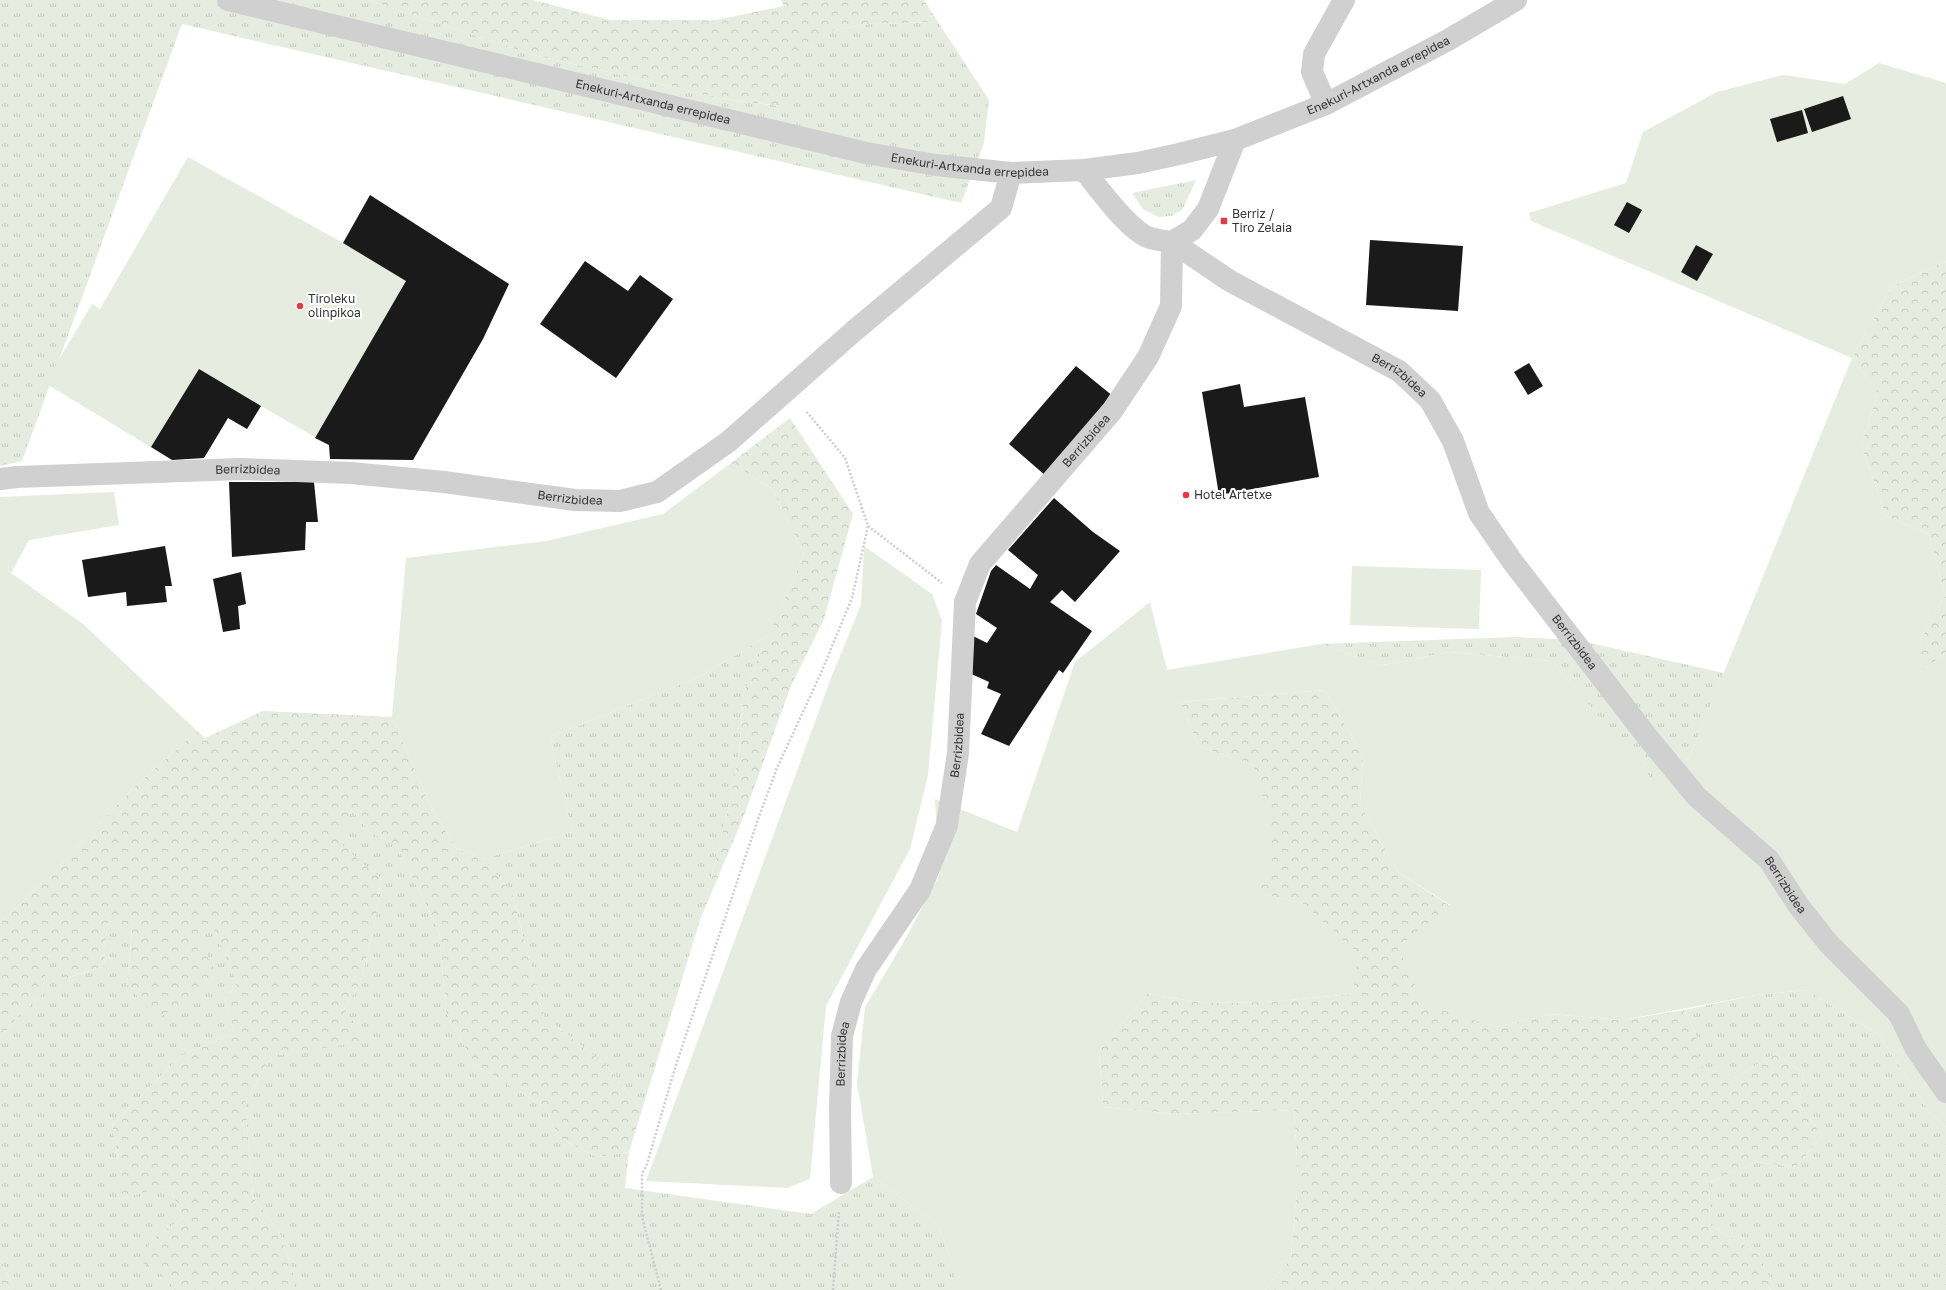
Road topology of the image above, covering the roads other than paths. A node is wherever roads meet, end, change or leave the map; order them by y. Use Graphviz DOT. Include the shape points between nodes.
graph roads {
  1 [pos="228,0"];
  2 [pos="240,0"];
  3 [pos="1344,0"];
  4 [pos="1516,0"];
  5 [pos="264,9"];
  6 [pos="1326,104"];
  7 [pos="1235,140"];
  8 [pos="1084,170"];
  9 [pos="1011,173"];
  10 [pos="1172,242"];
  11 [pos="0,479"];
  12 [pos="1946,1092"];
  13 [pos="841,1183"];
  1 -- 5 [label="street, Enekuri-Artxanda errepidea"];
  2 -- 5 [label="street"];
  3 -- 6 [label="street" via="1314,54 1312,72"];
  4 -- 6 [label="street, Enekuri-Artxanda errepidea" via="1448,40"];
  5 -- 9 [label="street, Enekuri-Artxanda errepidea" via="866,153 936,165"];
  6 -- 7 [label="street, Enekuri-Artxanda errepidea"];
  7 -- 8 [label="street, Enekuri-Artxanda errepidea" via="1138,163"];
  7 -- 10 [label="street" via="1208,209 1192,230"];
  8 -- 9 [label="street, Enekuri-Artxanda errepidea"];
  8 -- 10 [label="street, Berrizbidea" via="1133,226 1149,238"];
  9 -- 11 [label="street, Berrizbidea" via="1000,208 728,442 657,492 620,501 575,500 444,482 343,473 240,469"];
  10 -- 12 [label="street, Berrizbidea" via="1230,281 1399,371 1430,400 1452,441 1478,513 1512,561 1697,797 1769,860 1798,905 1829,944 1899,1014 1916,1049"];
  10 -- 13 [label="street, Berrizbidea" via="1171,306 1148,357 1112,411 980,564 965,602 958,753 947,826 920,890 866,969 851,1002 842,1036"];
}
